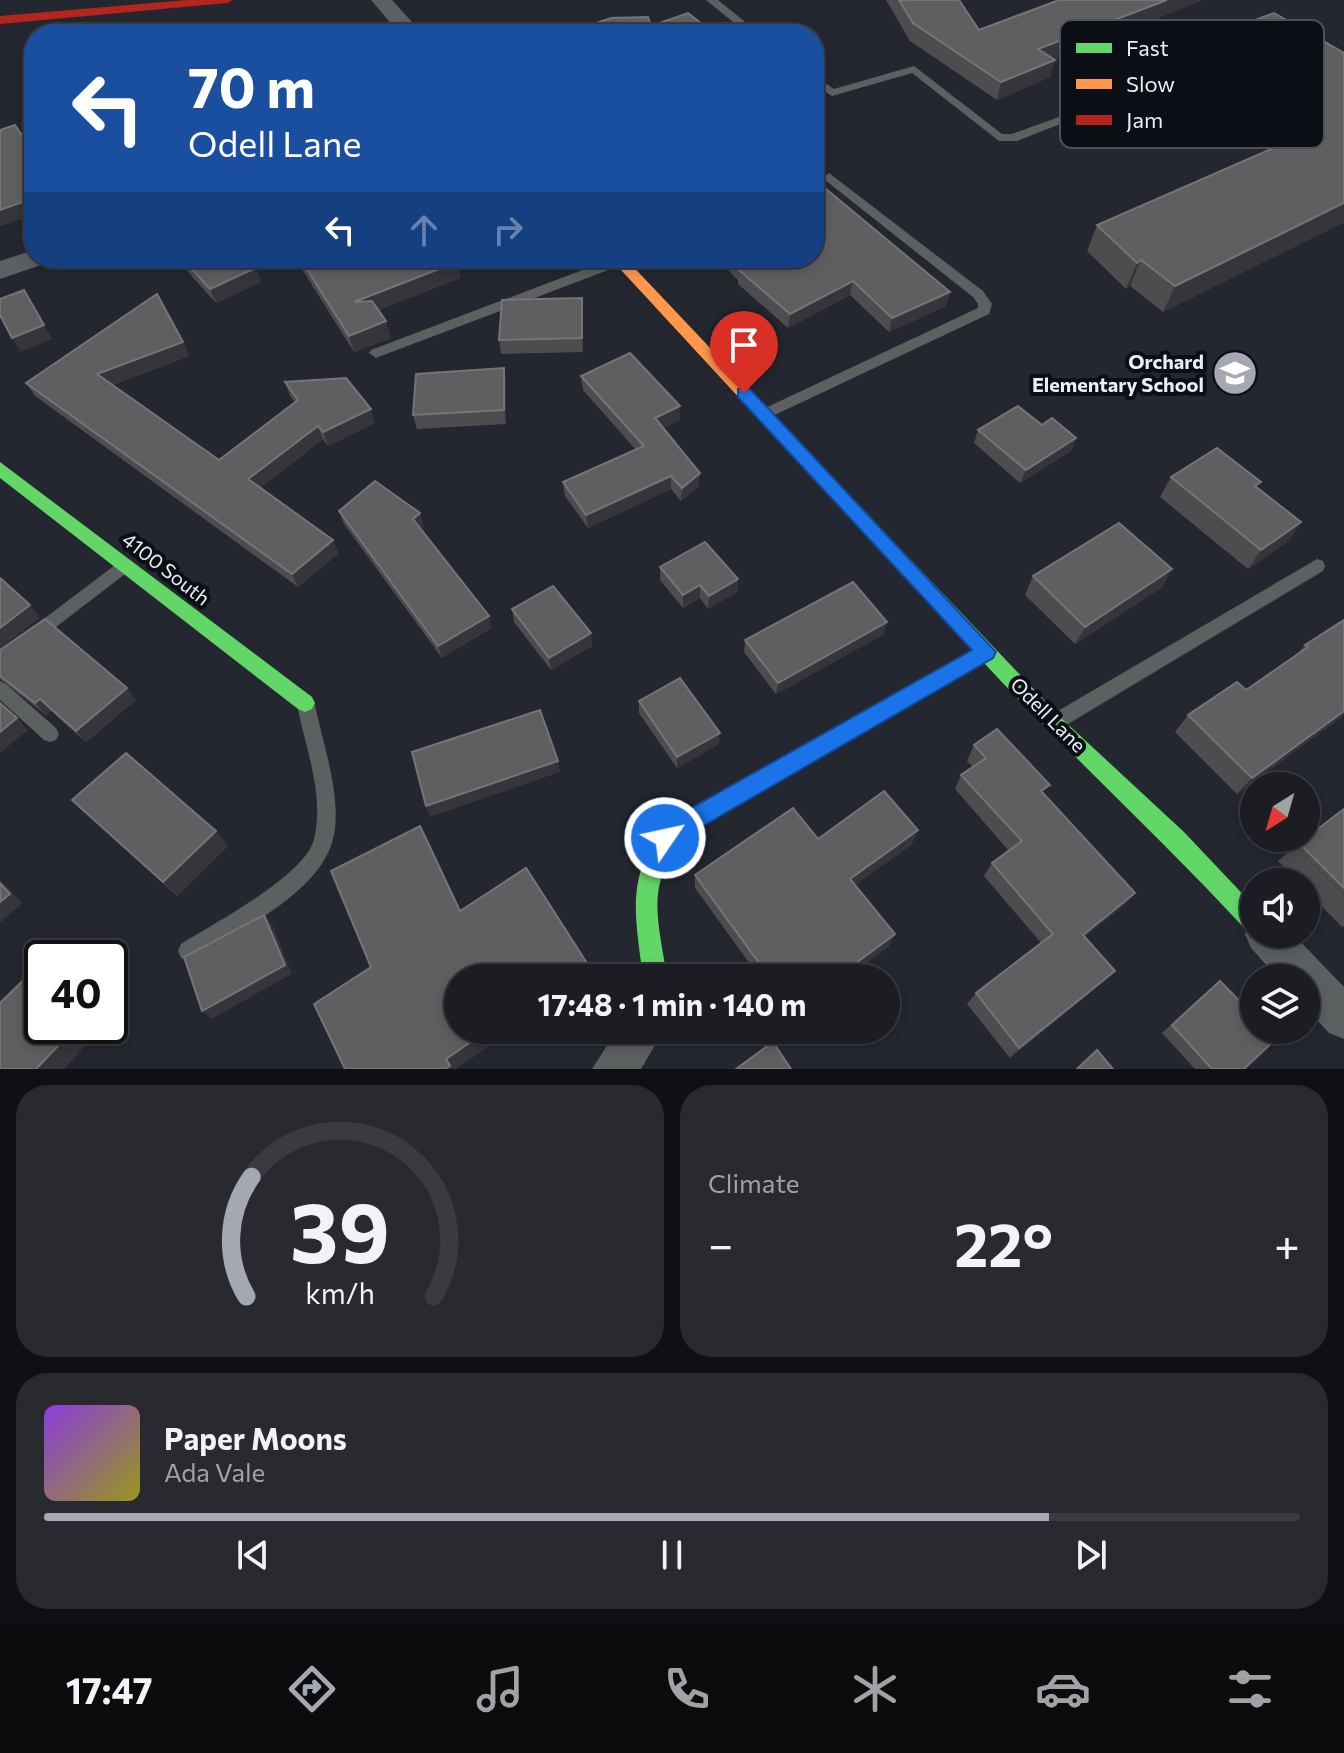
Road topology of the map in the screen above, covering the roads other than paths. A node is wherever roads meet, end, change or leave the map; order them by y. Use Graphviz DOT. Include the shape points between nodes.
graph roads {
  1 [pos="227,0"];
  2 [pos="381,0"];
  3 [pos="711,0"];
  4 [pos="0,20"];
  5 [pos="403,24"];
  6 [pos="742,24"];
  7 [pos="824,87"];
  8 [pos="1060,121"];
  9 [pos="829,177"];
  10 [pos="24,262"];
  11 [pos="595,268"];
  12 [pos="626,268"];
  13 [pos="0,270"];
  14 [pos="376,353"];
  15 [pos="764,415"];
  16 [pos="0,469"];
  17 [pos="124,565"];
  18 [pos="1317,566"];
  19 [pos="986,652"];
  20 [pos="0,662"];
  21 [pos="0,689"];
  22 [pos="305,703"];
  23 [pos="1053,723"];
  24 [pos="50,734"];
  25 [pos="1240,907"];
  26 [pos="1278,948"];
  27 [pos="188,951"];
  28 [pos="653,964"];
  29 [pos="1344,1018"];
  30 [pos="633,1044"];
  31 [pos="614,1069"];
  1 -- 4 [label="street"];
  2 -- 5 [label="street"];
  3 -- 6 [label="lane"];
  7 -- 8 [label="lane" via="832,93 914,69 999,137 1013,138"];
  9 -- 15 [label="lane" via="978,294 984,311"];
  10 -- 13 [label="street"];
  11 -- 14 [label="lane"];
  12 -- 15 [label="street, Odell Lane"];
  15 -- 19 [label="street, Odell Lane"];
  16 -- 17 [label="street, 4100 South"];
  17 -- 20 [label="lane"];
  17 -- 22 [label="street, 4100 South"];
  18 -- 23 [label="lane"];
  19 -- 23 [label="street, Odell Lane"];
  19 -- 28 [label="street" via="665,838 643,888"];
  21 -- 24 [label="lane"];
  22 -- 27 [label="lane" via="325,801 324,842 304,873"];
  23 -- 25 [label="street, Odell Lane"];
  26 -- 29 [label="street"];
  30 -- 31 [label="street"];
}
